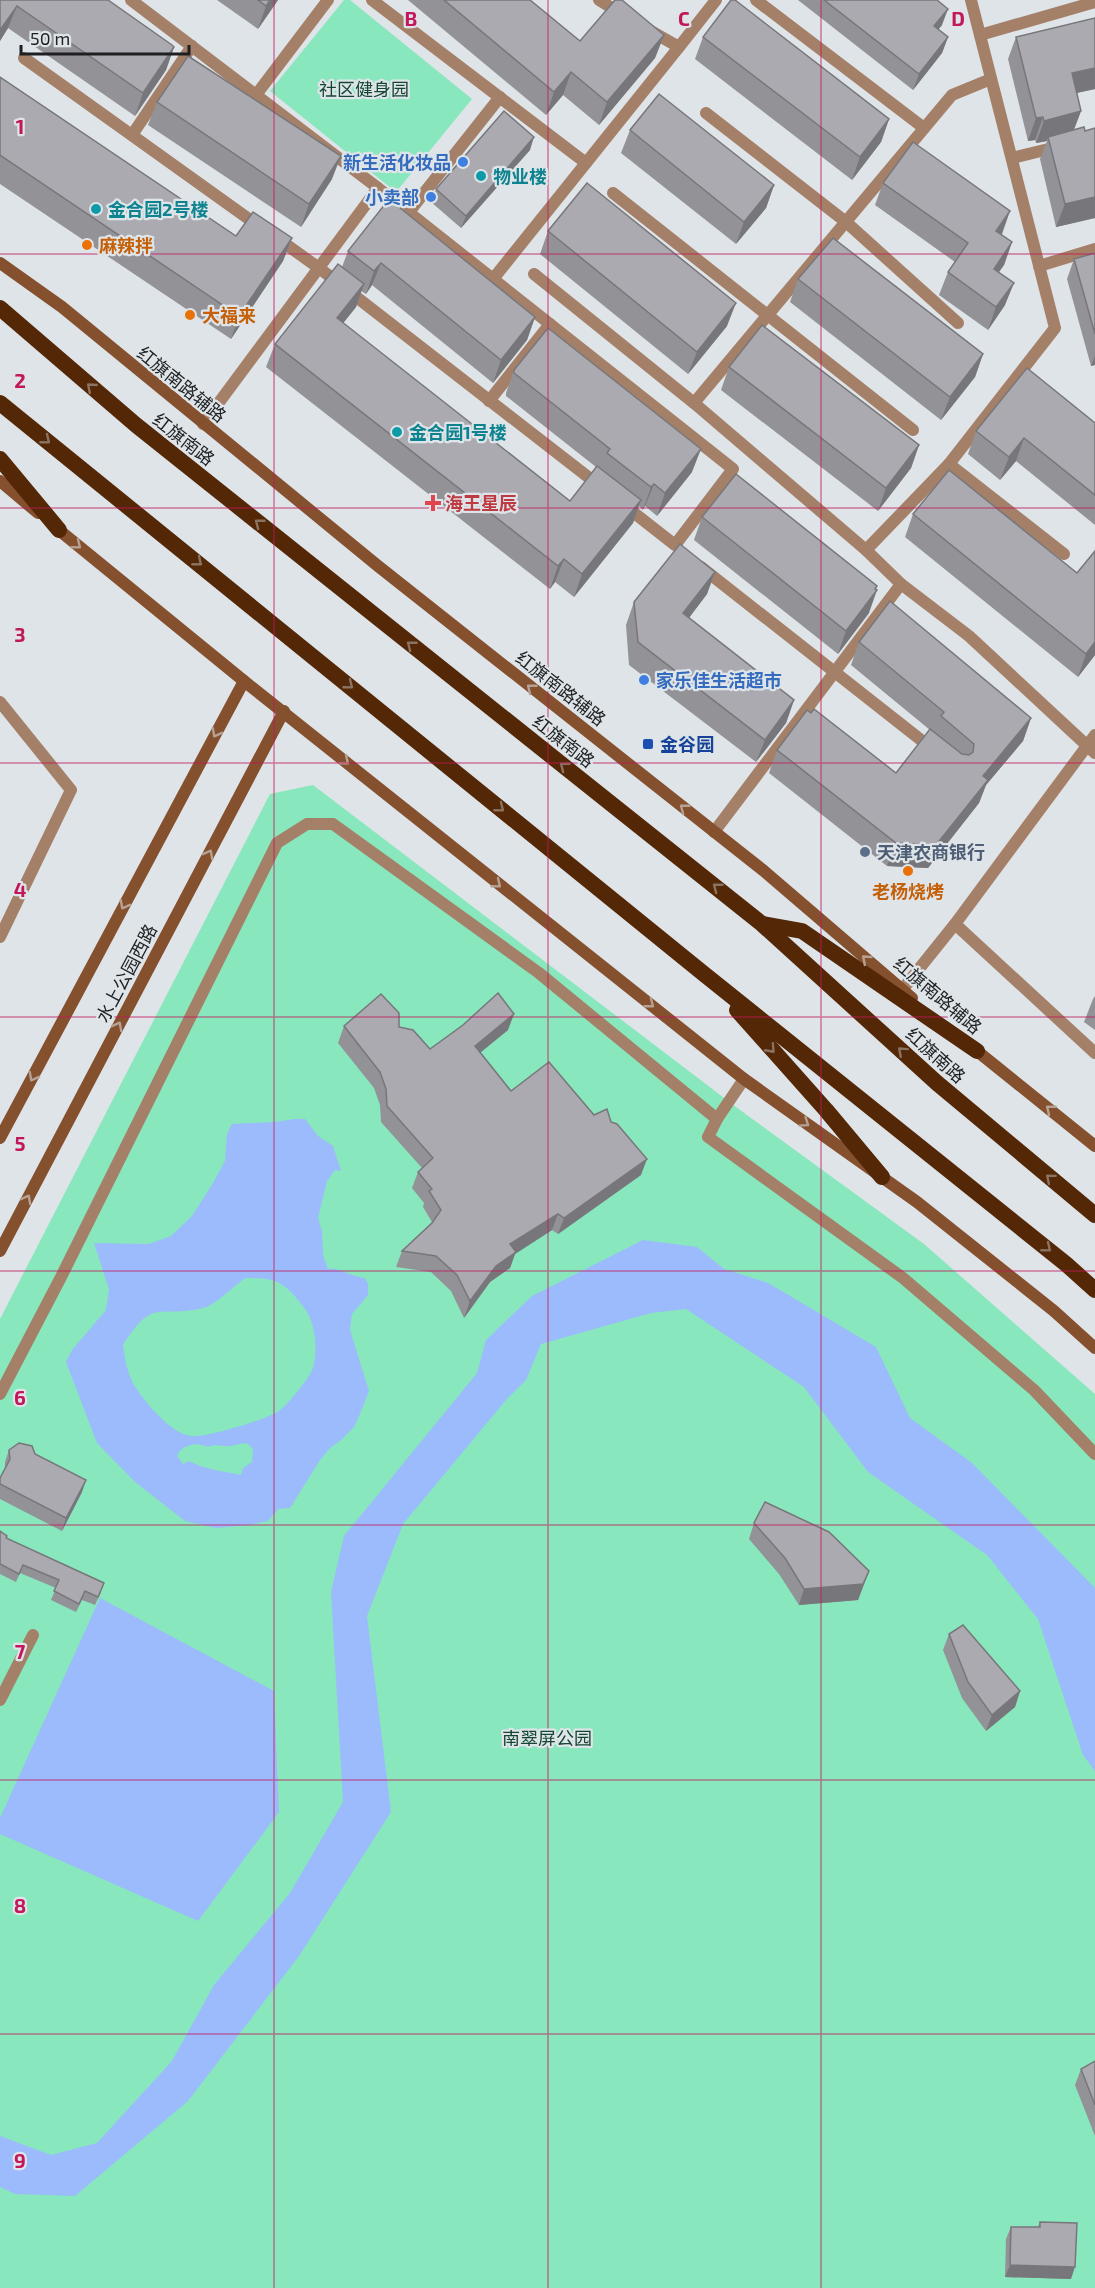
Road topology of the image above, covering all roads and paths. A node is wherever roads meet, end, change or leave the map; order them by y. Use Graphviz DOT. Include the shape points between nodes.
graph roads {
  1 [pos="131,0"];
  2 [pos="328,0"];
  3 [pos="372,0"];
  4 [pos="599,0"];
  5 [pos="716,0"];
  6 [pos="756,0"];
  7 [pos="971,0"];
  8 [pos="1095,2"];
  9 [pos="980,35"];
  10 [pos="192,46"];
  11 [pos="679,47"];
  12 [pos="24,58"];
  13 [pos="991,79"];
  14 [pos="256,95"];
  15 [pos="500,97"];
  16 [pos="706,113"];
  17 [pos="924,128"];
  18 [pos="132,135"];
  19 [pos="1074,142"];
  20 [pos="1012,158"];
  21 [pos="586,163"];
  22 [pos="378,188"];
  23 [pos="613,193"];
  24 [pos="409,212"];
  25 [pos="846,222"];
  26 [pos="1095,249"];
  27 [pos="0,263"];
  28 [pos="1039,266"];
  29 [pos="319,268"];
  30 [pos="534,274"];
  31 [pos="493,279"];
  32 [pos="0,308"];
  33 [pos="768,315"];
  34 [pos="958,323"];
  35 [pos="550,324"];
  36 [pos="489,401"];
  37 [pos="0,403"];
  38 [pos="694,403"];
  39 [pos="203,424"];
  40 [pos="913,430"];
  41 [pos="0,459"];
  42 [pos="949,464"];
  43 [pos="0,481"];
  44 [pos="59,530"];
  45 [pos="866,550"];
  46 [pos="1064,554"];
  47 [pos="688,557"];
  48 [pos="901,584"];
  49 [pos="835,672"];
  50 [pos="244,681"];
  51 [pos="0,702"];
  52 [pos="284,711"];
  53 [pos="1095,735"];
  54 [pos="1091,749"];
  55 [pos="941,756"];
  56 [pos="714,832"];
  57 [pos="762,924"];
  58 [pos="955,924"];
  59 [pos="0,937"];
  60 [pos="704,974"];
  61 [pos="902,990"];
  62 [pos="977,1051"];
  63 [pos="1095,1053"];
  64 [pos="744,1079"];
  65 [pos="717,1119"];
  66 [pos="0,1138"];
  67 [pos="1095,1146"];
  68 [pos="882,1177"];
  69 [pos="1095,1215"];
  70 [pos="0,1251"];
  71 [pos="1095,1290"];
  72 [pos="1095,1348"];
  73 [pos="0,1394"];
  74 [pos="1095,1454"];
  75 [pos="33,1635"];
  76 [pos="0,1700"];
  1 -- 10 [label="street"];
  2 -- 14 [label="street"];
  3 -- 15 [label="street"];
  4 -- 11 [label="street"];
  5 -- 11 [label="street"];
  6 -- 17 [label="street"];
  7 -- 9 [label="street"];
  8 -- 9 [label="street"];
  9 -- 13 [label="street"];
  10 -- 14 [label="street"];
  10 -- 18 [label="street"];
  11 -- 21 [label="street"];
  12 -- 18 [label="street"];
  13 -- 17 [label="street" via="952,95"];
  13 -- 20 [label="street"];
  14 -- 22 [label="street"];
  15 -- 21 [label="street"];
  15 -- 24 [label="street"];
  16 -- 25 [label="street"];
  17 -- 25 [label="street"];
  18 -- 29 [label="street"];
  19 -- 20 [label="street"];
  20 -- 28 [label="street"];
  21 -- 31 [label="street"];
  22 -- 24 [label="street"];
  22 -- 29 [label="street"];
  23 -- 33 [label="street"];
  24 -- 31 [label="street"];
  25 -- 33 [label="street"];
  25 -- 34 [label="street"];
  26 -- 28 [label="street"];
  27 -- 39 [label="main road, 红旗南路辅路" via="62,307"];
  28 -- 42 [label="street" via="1055,328 1028,372"];
  29 -- 36 [label="street"];
  29 -- 39 [label="street"];
  30 -- 38 [label="street"];
  31 -- 35 [label="street"];
  57 -- 32 [label="highway, 红旗南路, one-way" via="136,426"];
  33 -- 38 [label="street"];
  33 -- 40 [label="street"];
  35 -- 36 [label="street"];
  35 -- 36 [label="street" via="733,470 675,545"];
  37 -- 60 [label="highway, one-way"];
  38 -- 45 [label="street"];
  56 -- 39 [label="main road, 红旗南路辅路, one-way"];
  41 -- 44 [label="highway"];
  42 -- 45 [label="street"];
  42 -- 46 [label="street"];
  43 -- 44 [label="main road"];
  44 -- 50 [label="main road, one-way"];
  45 -- 48 [label="street"];
  47 -- 49 [label="street"];
  48 -- 49 [label="street"];
  48 -- 54 [label="street" via="969,636"];
  49 -- 55 [label="street"];
  49 -- 56 [label="street"];
  50 -- 52 [label="main road"];
  50 -- 66 [label="main road, 水上公园西路, one-way"];
  51 -- 59 [label="street" via="71,790"];
  52 -- 64 [label="main road, one-way"];
  70 -- 52 [label="main road, 水上公园西路, one-way"];
  53 -- 54 [label="street"];
  54 -- 58 [label="street"];
  61 -- 56 [label="main road, 红旗南路辅路, one-way"];
  57 -- 62 [label="highway" via="802,931"];
  69 -- 57 [label="highway, 红旗南路, one-way" via="937,1083"];
  58 -- 61 [label="street"];
  58 -- 63 [label="street"];
  60 -- 68 [label="highway, one-way"];
  60 -- 71 [label="highway, one-way"];
  61 -- 62 [label="main road, 红旗南路辅路"];
  67 -- 62 [label="main road, 红旗南路辅路, one-way"];
  64 -- 65 [label="street"];
  64 -- 68 [label="main road, one-way"];
  65 -- 73 [label="street" via="539,973 343,831 333,824 307,824 277,843"];
  65 -- 74 [label="street" via="708,1137 903,1278 1034,1390"];
  68 -- 72 [label="main road" via="1054,1311"];
  75 -- 76 [label="street"];
}
